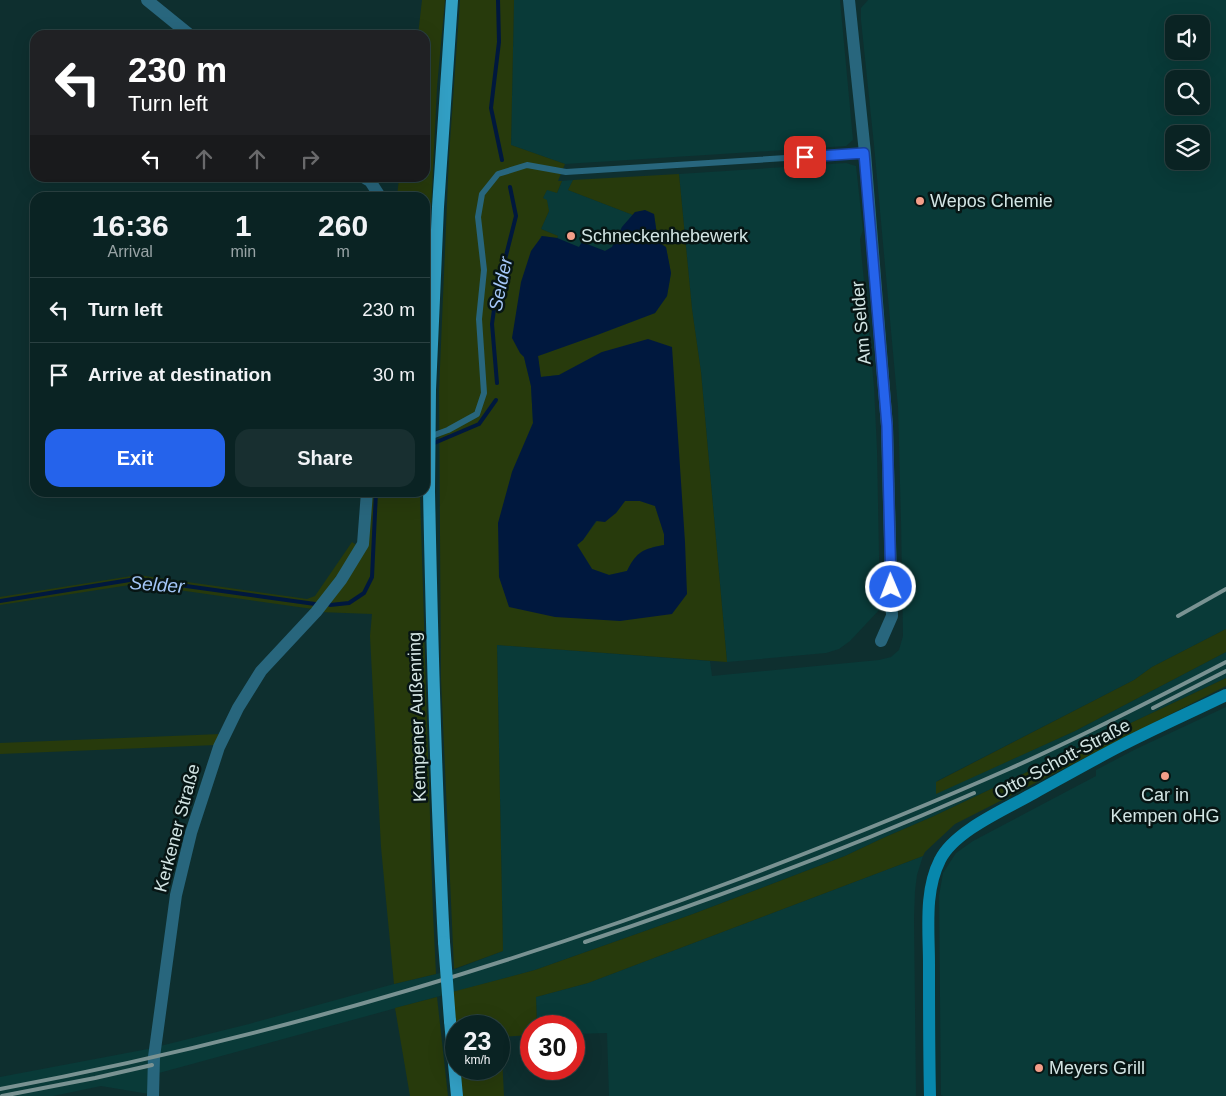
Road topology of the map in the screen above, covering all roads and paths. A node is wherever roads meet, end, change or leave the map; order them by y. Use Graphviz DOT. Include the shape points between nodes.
graph roads {
  1 [pos="147,0"];
  2 [pos="452,0"];
  3 [pos="849,0"];
  4 [pos="184,30"];
  5 [pos="864,153"];
  6 [pos="430,390"];
  7 [pos="430,437"];
  8 [pos="367,497"];
  9 [pos="429,497"];
  10 [pos="881,641"];
  11 [pos="1226,695"];
  12 [pos="153,1096"];
  13 [pos="457,1096"];
  14 [pos="930,1096"];
  1 -- 4 [label="street"];
  2 -- 6 [label="main road, Kempener Außenring, bridge"];
  3 -- 5 [label="street, Am Selder"];
  5 -- 7 [label="lane" via="566,172 527,164 498,174 482,194 478,217 484,270 479,319 484,393 477,414"];
  5 -- 10 [label="street, Am Selder" via="887,426 892,616"];
  8 -- 12 [label="street, Kerkener Straße" via="364,544 322,604 261,671 219,747 191,833 176,895 154,1057"];
  9 -- 13 [label="main road, Kempener Außenring, bridge" via="438,832"];
  11 -- 14 [label="street, Otto-Schott-Straße" via="1122,745 987,819 948,847 934,874 929,912"];
}
